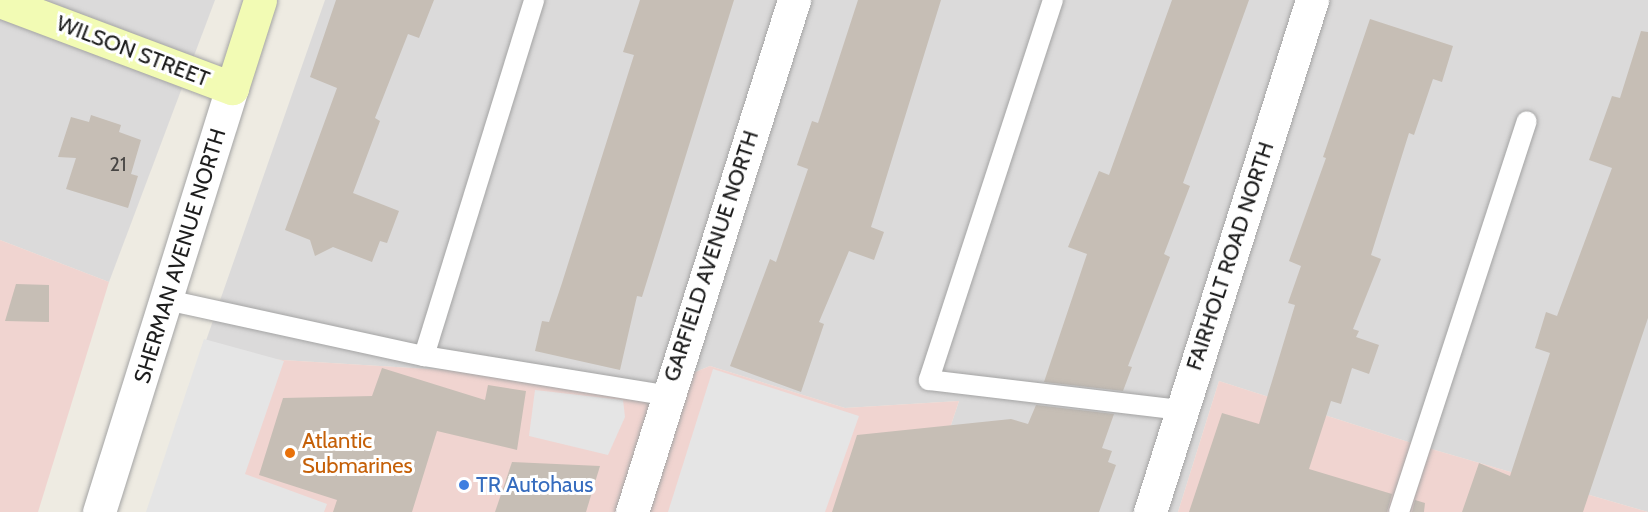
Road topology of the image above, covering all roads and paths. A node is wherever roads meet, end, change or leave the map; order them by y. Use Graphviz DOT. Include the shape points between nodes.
graph roads {
  1 [pos="260,0"];
  2 [pos="534,0"];
  3 [pos="794,0"];
  4 [pos="1053,0"];
  5 [pos="1312,0"];
  6 [pos="0,1"];
  7 [pos="232,88"];
  8 [pos="1527,121"];
  9 [pos="167,300"];
  10 [pos="424,356"];
  11 [pos="666,395"];
  12 [pos="1180,410"];
  13 [pos="99,512"];
  14 [pos="632,512"];
  15 [pos="1150,512"];
  16 [pos="1399,512"];
  1 -- 7 [label="main road, SHERMAN AVENUE NORTH"];
  2 -- 10 [label="lane"];
  3 -- 11 [label="street, GARFIELD AVENUE NORTH"];
  4 -- 12 [label="lane" via="929,380"];
  5 -- 12 [label="street, FAIRHOLT ROAD NORTH"];
  6 -- 7 [label="main road, WILSON STREET"];
  7 -- 9 [label="street, SHERMAN AVENUE NORTH"];
  8 -- 16 [label="lane"];
  9 -- 10 [label="lane"];
  9 -- 13 [label="street, SHERMAN AVENUE NORTH"];
  10 -- 11 [label="lane"];
  11 -- 14 [label="street, GARFIELD AVENUE NORTH"];
  12 -- 15 [label="street, FAIRHOLT ROAD NORTH"];
}
